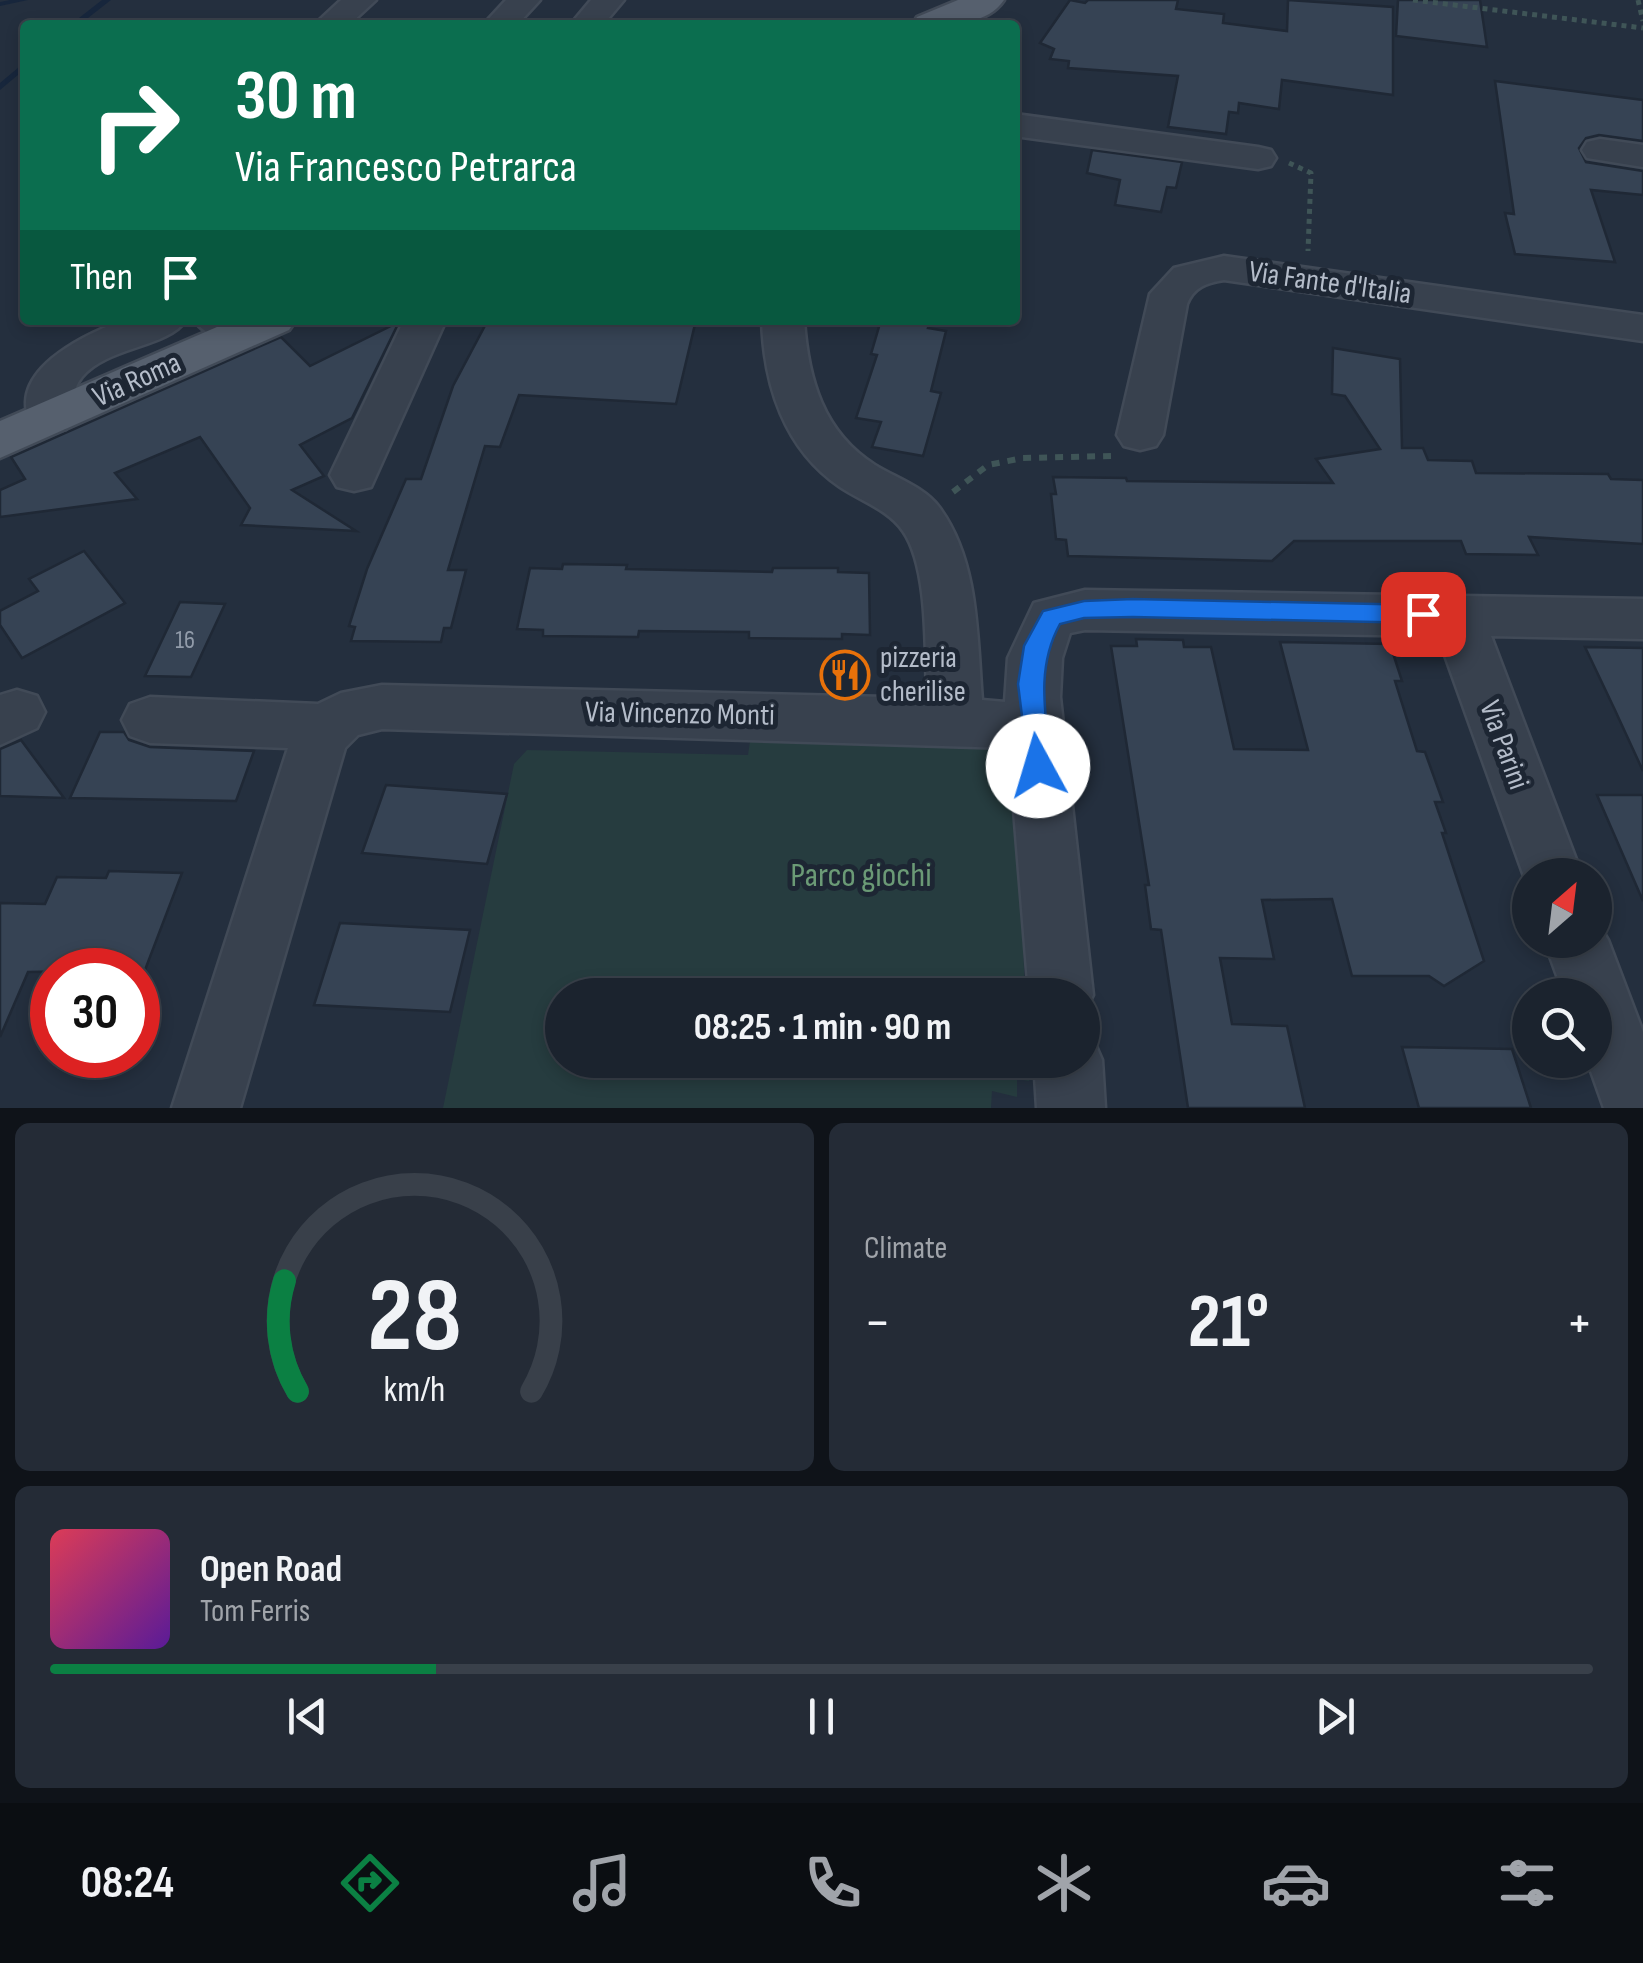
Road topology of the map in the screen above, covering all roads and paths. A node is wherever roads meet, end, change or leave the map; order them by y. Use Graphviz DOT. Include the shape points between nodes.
graph roads {
  1 [pos="360,0"];
  2 [pos="524,0"];
  3 [pos="608,0"];
  4 [pos="987,0"];
  5 [pos="1414,0"];
  6 [pos="1638,0"];
  7 [pos="336,20"];
  8 [pos="504,20"];
  9 [pos="590,20"];
  10 [pos="941,20"];
  11 [pos="1643,25"];
  12 [pos="1020,125"];
  13 [pos="1600,150"];
  14 [pos="1643,156"];
  15 [pos="1258,158"];
  16 [pos="1306,280"];
  17 [pos="152,325"];
  18 [pos="243,325"];
  19 [pos="423,325"];
  20 [pos="783,325"];
  21 [pos="1643,328"];
  22 [pos="50,418"];
  23 [pos="1140,434"];
  24 [pos="0,441"];
  25 [pos="354,475"];
  26 [pos="920,518"];
  27 [pos="1457,616"];
  28 [pos="1643,619"];
  29 [pos="150,720"];
  30 [pos="956,721"];
  31 [pos="330,727"];
  32 [pos="1035,727"];
  33 [pos="1546,858"];
  34 [pos="1583,958"];
  35 [pos="1059,978"];
  36 [pos="1069,1078"];
  37 [pos="206,1108"];
  38 [pos="1071,1108"];
  39 [pos="1638,1108"];
  1 -- 7 [label="street"];
  2 -- 8 [label="street"];
  3 -- 9 [label="street"];
  4 -- 10 [label="main road"];
  5 -- 11 [label="path"];
  6 -- 11 [label="path"];
  12 -- 15 [label="street"];
  13 -- 14 [label="street"];
  15 -- 16 [label="path" via="1311,173"];
  16 -- 21 [label="street, Via Fante d'Italia"];
  16 -- 23 [label="street, Via Fante d'Italia" via="1224,268 1190,273 1173,286"];
  17 -- 22 [label="street" via="63,366 48,396"];
  18 -- 22 [label="main road, Via Roma"];
  19 -- 25 [label="street"];
  20 -- 26 [label="street" via="783,357 806,426 846,469"];
  22 -- 24 [label="main road, Via Roma"];
  23 -- 26 [label="path" via="1128,452 1107,458 988,465"];
  26 -- 30 [label="street" via="942,560"];
  27 -- 28 [label="street"];
  27 -- 32 [label="street" via="1133,608 1052,617 1036,646 1030,684"];
  27 -- 33 [label="street, Via Parini"];
  29 -- 31 [label="street, Via Vincenzo Monti"];
  30 -- 31 [label="street, Via Vincenzo Monti" via="382,708 341,716"];
  30 -- 32 [label="street, Via Vincenzo Monti"];
  31 -- 37 [label="street" via="320,737"];
  32 -- 35 [label="street"];
  34 -- 39 [label="street"];
  36 -- 38 [label="street"];
}
